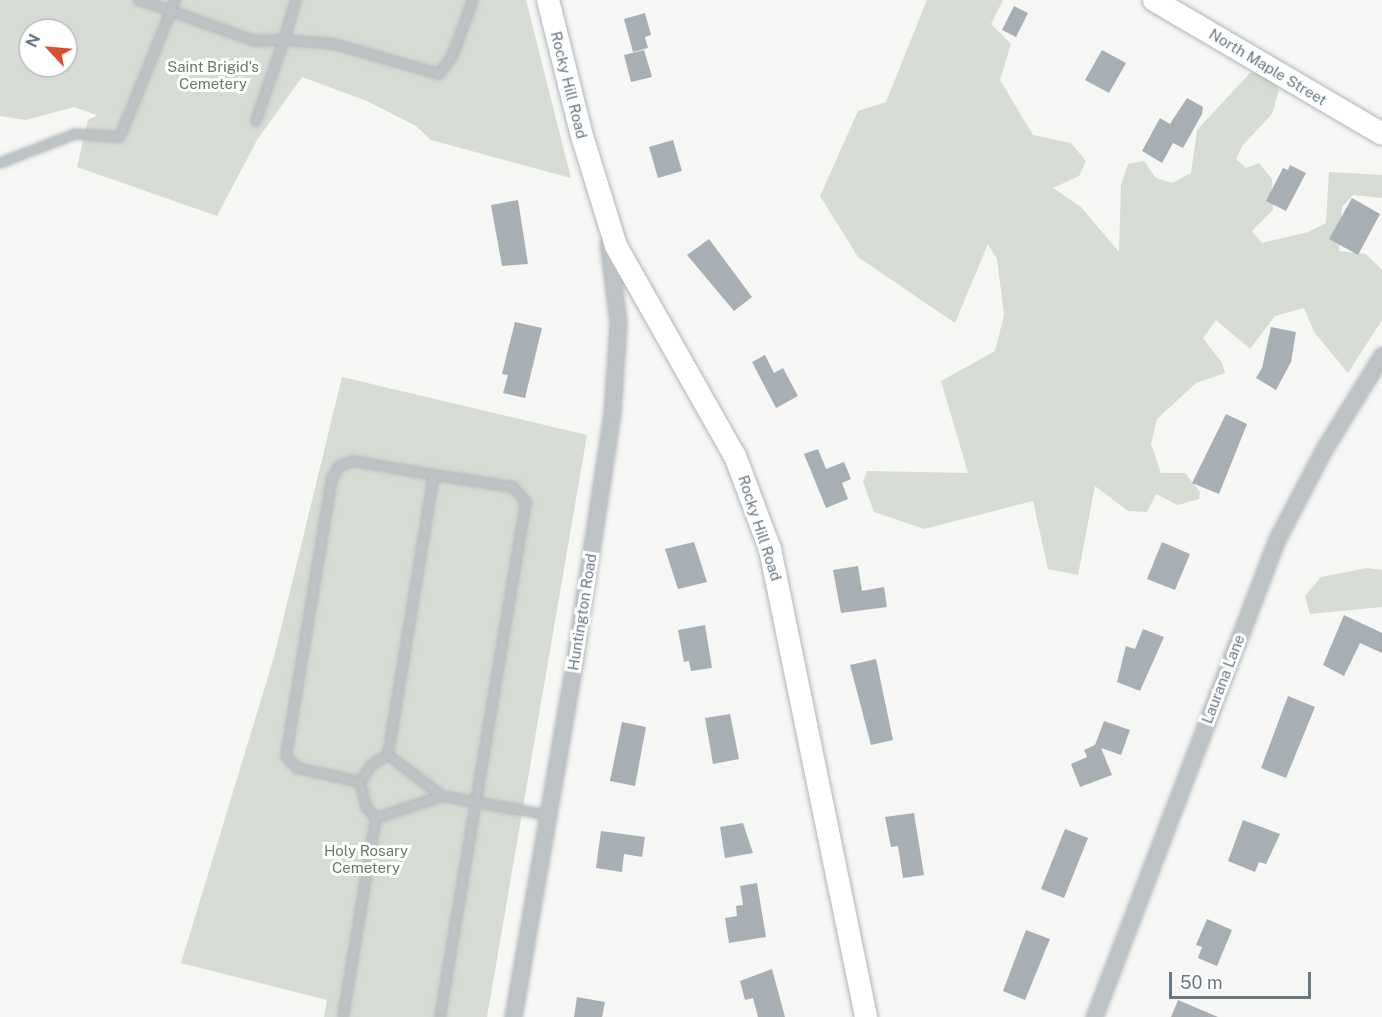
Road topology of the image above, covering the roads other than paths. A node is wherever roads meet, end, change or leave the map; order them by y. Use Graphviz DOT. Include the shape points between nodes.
graph roads {
  1 [pos="139,0"];
  2 [pos="175,0"];
  3 [pos="296,0"];
  4 [pos="473,0"];
  5 [pos="548,0"];
  6 [pos="1154,0"];
  7 [pos="171,11"];
  8 [pos="284,40"];
  9 [pos="256,121"];
  10 [pos="1382,134"];
  11 [pos="0,163"];
  12 [pos="601,204"];
  13 [pos="1382,355"];
  14 [pos="434,475"];
  15 [pos="388,755"];
  16 [pos="360,782"];
  17 [pos="442,796"];
  18 [pos="478,802"];
  19 [pos="548,815"];
  20 [pos="376,818"];
  21 [pos="343,1017"];
  22 [pos="440,1017"];
  23 [pos="513,1017"];
  24 [pos="866,1017"];
  25 [pos="1094,1017"];
  1 -- 7 [label="lane"];
  2 -- 7 [label="lane"];
  3 -- 8 [label="lane"];
  4 -- 8 [label="lane" via="452,57 439,74 334,44"];
  5 -- 12 [label="street, Rocky Hill Road"];
  6 -- 10 [label="street, North Maple Street"];
  7 -- 8 [label="lane" via="255,41"];
  7 -- 11 [label="lane" via="120,137 75,134"];
  8 -- 9 [label="lane"];
  12 -- 19 [label="street, Huntington Road" via="618,309 616,379"];
  12 -- 24 [label="street, Rocky Hill Road" via="625,267 713,416 758,512 779,588"];
  13 -- 25 [label="street, Laurana Lane" via="1318,458 1277,539"];
  14 -- 15 [label="lane"];
  14 -- 16 [label="lane" via="353,460 338,467 333,479 286,756 297,768"];
  14 -- 18 [label="lane" via="513,486 526,502"];
  15 -- 16 [label="lane" via="371,765"];
  15 -- 17 [label="lane"];
  16 -- 20 [label="lane" via="366,807"];
  17 -- 18 [label="lane"];
  17 -- 20 [label="lane"];
  18 -- 19 [label="lane"];
  18 -- 22 [label="lane"];
  19 -- 23 [label="street, Huntington Road"];
  20 -- 21 [label="lane"];
}
